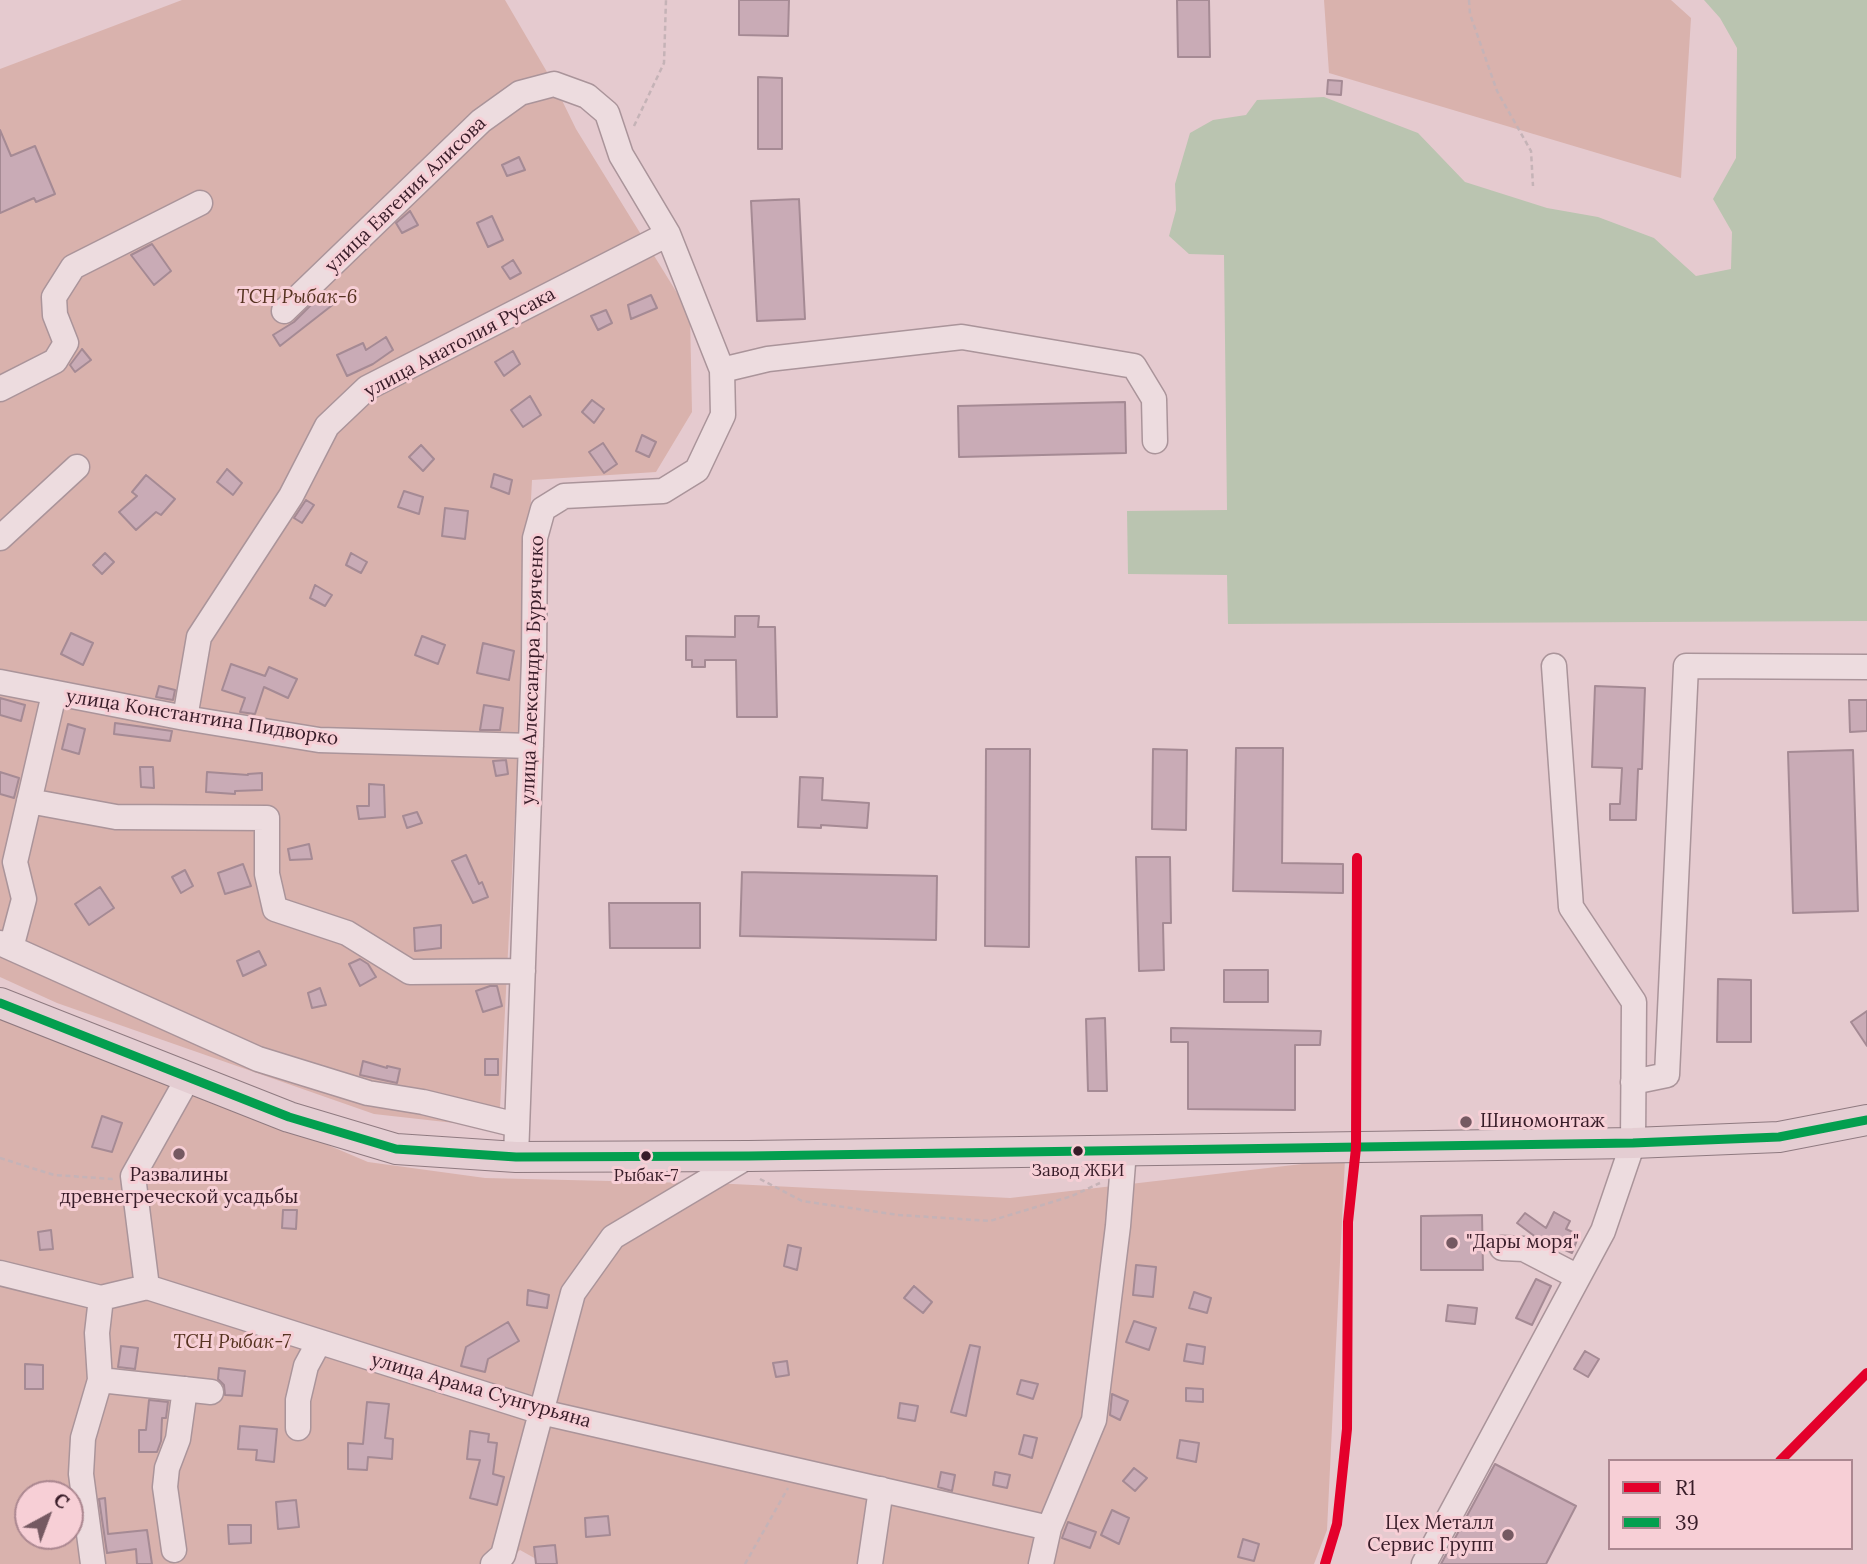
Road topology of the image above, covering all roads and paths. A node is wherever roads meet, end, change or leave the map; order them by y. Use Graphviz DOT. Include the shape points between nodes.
graph roads {
  1 [pos="666,0"];
  2 [pos="1469,0"];
  3 [pos="621,155"];
  4 [pos="1533,186"];
  5 [pos="200,203"];
  6 [pos="668,234"];
  7 [pos="285,311"];
  8 [pos="722,370"];
  9 [pos="0,389"];
  10 [pos="1155,441"];
  11 [pos="77,467"];
  12 [pos="0,538"];
  13 [pos="1554,666"];
  14 [pos="1867,667"];
  15 [pos="0,682"];
  16 [pos="54,694"];
  17 [pos="185,718"];
  18 [pos="531,746"];
  19 [pos="29,801"];
  20 [pos="6,946"];
  21 [pos="523,971"];
  22 [pos="0,1003"];
  23 [pos="188,1078"];
  24 [pos="1633,1082"];
  25 [pos="1867,1121"];
  26 [pos="517,1125"];
  27 [pos="1633,1143"];
  28 [pos="516,1157"];
  29 [pos="0,1158"];
  30 [pos="741,1161"];
  31 [pos="1123,1161"];
  32 [pos="133,1176"];
  33 [pos="1502,1248"];
  34 [pos="0,1273"];
  35 [pos="1578,1278"];
  36 [pos="147,1287"];
  37 [pos="101,1298"];
  38 [pos="319,1342"];
  39 [pos="100,1380"];
  40 [pos="185,1389"];
  41 [pos="211,1392"];
  42 [pos="541,1412"];
  43 [pos="298,1428"];
  44 [pos="798,1470"];
  45 [pos="881,1489"];
  46 [pos="1049,1528"];
  47 [pos="174,1550"];
  48 [pos="93,1564"];
  49 [pos="493,1564"];
  50 [pos="745,1564"];
  51 [pos="870,1564"];
  52 [pos="1041,1564"];
  53 [pos="1424,1564"];
  1 -- 3 [label="path" via="664,63"];
  2 -- 4 [label="path" via="1497,91 1531,151"];
  3 -- 6 [label="street, улица Евгения Алисова"];
  3 -- 7 [label="street, улица Евгения Алисова" via="607,113 587,96 554,84 520,93 481,121"];
  5 -- 9 [label="street" via="73,267 54,297 55,316 66,343 55,361"];
  6 -- 8 [label="street, улица Александра Буряченко"];
  6 -- 17 [label="street, улица Анатолия Русака" via="367,388 327,426 291,496 199,637"];
  8 -- 10 [label="street" via="768,359 962,337 1134,366 1154,399"];
  8 -- 18 [label="street, улица Александра Буряченко" via="723,415 697,470 663,491 564,496 543,509 535,538"];
  11 -- 12 [label="street"];
  13 -- 24 [label="street" via="1571,907 1634,1002"];
  14 -- 24 [label="street" via="1686,666 1667,1075"];
  15 -- 16 [label="street, улица Константина Пидворко"];
  16 -- 17 [label="street, улица Константина Пидворко"];
  16 -- 19 [label="street"];
  17 -- 18 [label="street, улица Константина Пидворко" via="319,740"];
  18 -- 21 [label="street, улица Александра Буряченко"];
  19 -- 20 [label="street" via="15,862 24,899"];
  19 -- 21 [label="street" via="116,817 267,818 267,874 275,909 347,933 410,972"];
  20 -- 26 [label="street" via="258,1059 368,1093"];
  21 -- 26 [label="street, улица Александра Буряченко"];
  22 -- 23 [label="main road"];
  23 -- 28 [label="main road" via="289,1117 396,1149"];
  23 -- 32 [label="street"];
  24 -- 27 [label="street"];
  25 -- 27 [label="main road" via="1779,1138"];
  26 -- 28 [label="street, улица Александра Буряченко"];
  27 -- 31 [label="main road"];
  27 -- 35 [label="street" via="1603,1231"];
  28 -- 30 [label="main road"];
  29 -- 32 [label="path" via="54,1175 105,1180"];
  30 -- 31 [label="main road"];
  30 -- 31 [label="path" via="802,1201 899,1215 990,1221 1072,1196"];
  30 -- 42 [label="street" via="613,1237 573,1293"];
  31 -- 46 [label="street" via="1094,1420"];
  32 -- 36 [label="street"];
  33 -- 35 [label="street" via="1524,1249"];
  34 -- 37 [label="street"];
  35 -- 53 [label="street"];
  36 -- 37 [label="street"];
  36 -- 38 [label="street, улица Арама Сунгурьяна"];
  37 -- 39 [label="street" via="96,1333"];
  38 -- 42 [label="street, улица Арама Сунгурьяна"];
  38 -- 43 [label="street" via="306,1366"];
  39 -- 40 [label="street"];
  39 -- 48 [label="street" via="83,1437 81,1474"];
  40 -- 41 [label="street"];
  40 -- 47 [label="street" via="165,1487"];
  42 -- 44 [label="street, улица Арама Сунгурьяна"];
  42 -- 49 [label="street" via="503,1555"];
  44 -- 45 [label="street, улица Арама Сунгурьяна"];
  44 -- 50 [label="path"];
  45 -- 46 [label="street, улица Арама Сунгурьяна"];
  45 -- 51 [label="street"];
  46 -- 52 [label="street"];
}
